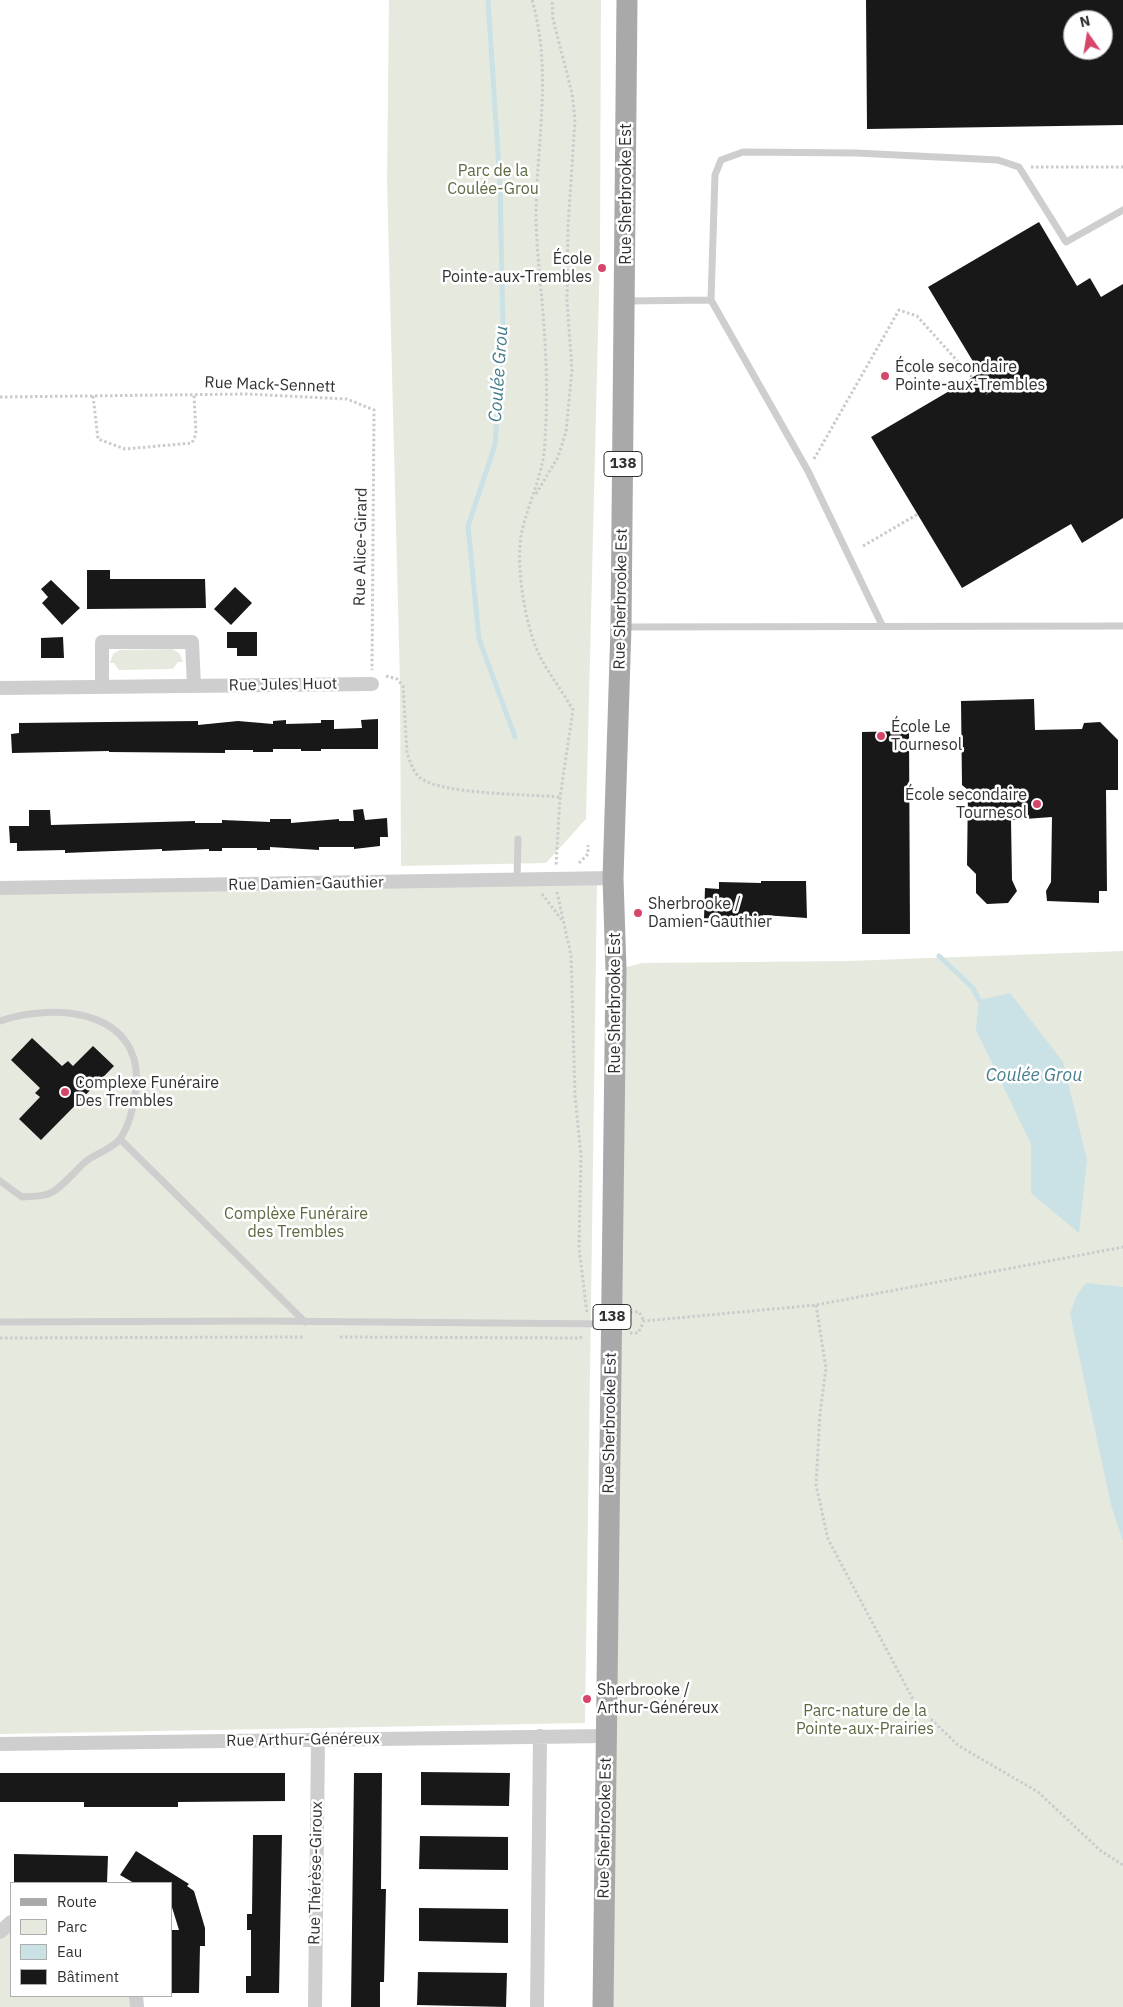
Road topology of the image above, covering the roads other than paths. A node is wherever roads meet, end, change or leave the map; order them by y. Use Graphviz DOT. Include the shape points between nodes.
graph roads {
  1 [pos="627,0"];
  2 [pos="1123,210"];
  3 [pos="711,300"];
  4 [pos="625,301"];
  5 [pos="882,625"];
  6 [pos="1123,626"];
  7 [pos="621,627"];
  8 [pos="372,684"];
  9 [pos="194,686"];
  10 [pos="102,687"];
  11 [pos="0,688"];
  12 [pos="518,839"];
  13 [pos="613,878"];
  14 [pos="517,880"];
  15 [pos="0,888"];
  16 [pos="0,1021"];
  17 [pos="120,1139"];
  18 [pos="0,1181"];
  19 [pos="0,1322"];
  20 [pos="306,1322"];
  21 [pos="612,1324"];
  22 [pos="540,1736"];
  23 [pos="606,1736"];
  24 [pos="318,1739"];
  25 [pos="0,1744"];
  26 [pos="10,1923"];
  27 [pos="0,1932"];
  28 [pos="315,2007"];
  29 [pos="537,2007"];
  30 [pos="603,2007"];
  1 -- 4 [label="main road, Rue Sherbrooke Est / 138"];
  2 -- 3 [label="lane" via="1066,242 1019,167 998,160 856,153 744,152 722,160 715,176"];
  3 -- 4 [label="lane"];
  3 -- 5 [label="lane" via="808,471"];
  4 -- 7 [label="main road, Rue Sherbrooke Est / 138"];
  5 -- 6 [label="lane"];
  5 -- 7 [label="lane"];
  7 -- 13 [label="main road, Rue Sherbrooke Est / 138"];
  8 -- 9 [label="street, Rue Jules Huot"];
  9 -- 10 [label="street, Rue Jules Huot"];
  9 -- 10 [label="street" via="192,642 102,642"];
  10 -- 11 [label="street, Rue Jules Huot"];
  12 -- 14 [label="lane"];
  13 -- 14 [label="street, Rue Damien-Gauthier"];
  13 -- 21 [label="main road, Rue Sherbrooke Est / 138" via="616,970"];
  14 -- 15 [label="street, Rue Damien-Gauthier"];
  16 -- 17 [label="lane" via="23,1013 64,1012 110,1025 128,1042 136,1061 136,1081 134,1104"];
  17 -- 18 [label="lane" via="87,1160 50,1194 22,1197"];
  17 -- 20 [label="lane"];
  19 -- 20 [label="lane"];
  20 -- 21 [label="lane"];
  21 -- 23 [label="main road, Rue Sherbrooke Est / 138"];
  22 -- 23 [label="street, Rue Arthur-Généreux"];
  22 -- 24 [label="street, Rue Arthur-Généreux"];
  22 -- 29 [label="street"];
  23 -- 30 [label="main road, Rue Sherbrooke Est / 138"];
  24 -- 25 [label="street, Rue Arthur-Généreux"];
  24 -- 28 [label="street, Rue Thérèse-Giroux"];
  26 -- 27 [label="street"];
}
